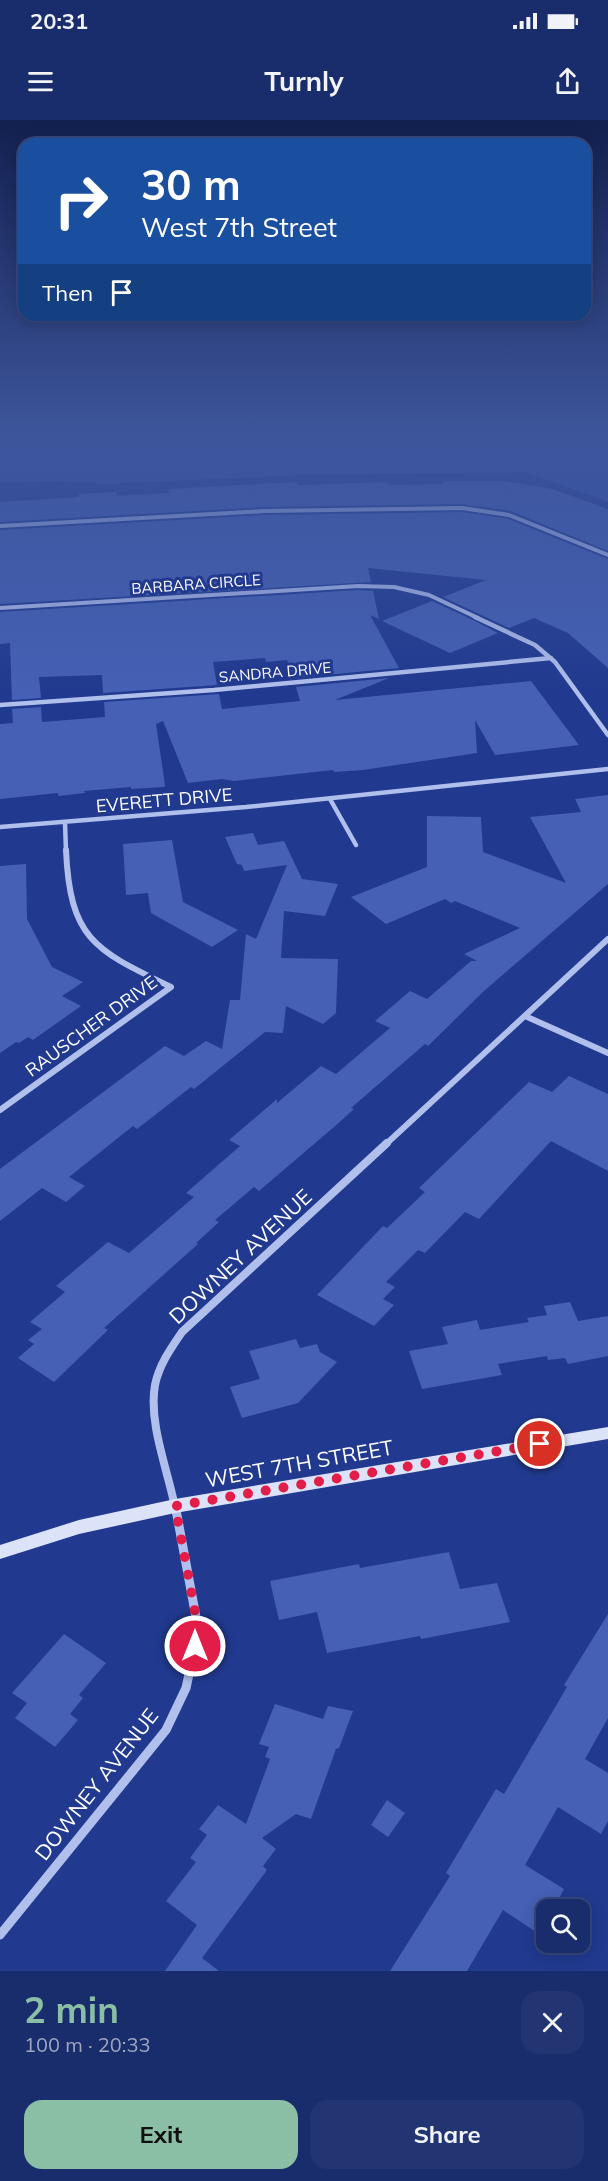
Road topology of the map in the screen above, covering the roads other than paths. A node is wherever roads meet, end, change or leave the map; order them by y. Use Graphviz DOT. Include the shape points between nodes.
graph roads {
  1 [pos="152,517"];
  2 [pos="515,517"];
  3 [pos="0,526"];
  4 [pos="608,555"];
  5 [pos="0,608"];
  6 [pos="551,658"];
  7 [pos="0,705"];
  8 [pos="608,735"];
  9 [pos="608,769"];
  10 [pos="330,799"];
  11 [pos="65,822"];
  12 [pos="0,827"];
  13 [pos="356,845"];
  14 [pos="608,939"];
  15 [pos="525,1016"];
  16 [pos="608,1053"];
  17 [pos="0,1110"];
  18 [pos="608,1433"];
  19 [pos="175,1506"];
  20 [pos="0,1552"];
  21 [pos="0,1935"];
  1 -- 3 [label="street"];
  2 -- 4 [label="street"];
  5 -- 6 [label="street, BARBARA CIRCLE" via="394,587 429,595 516,634"];
  6 -- 7 [label="street, SANDRA DRIVE" via="214,690"];
  6 -- 8 [label="street"];
  9 -- 10 [label="street, EVERETT DRIVE"];
  10 -- 11 [label="street, EVERETT DRIVE"];
  10 -- 13 [label="street"];
  11 -- 12 [label="street, EVERETT DRIVE"];
  11 -- 17 [label="street, RAUSCHER DRIVE" via="72,904 80,924 93,942 116,959 171,987"];
  14 -- 15 [label="street, DOWNEY AVENUE"];
  15 -- 16 [label="street"];
  15 -- 19 [label="street, DOWNEY AVENUE" via="182,1332 165,1357 155,1385 154,1406"];
  18 -- 19 [label="main road, WEST 7TH STREET"];
  19 -- 20 [label="main road, WEST 7TH STREET" via="79,1527"];
  19 -- 21 [label="street, DOWNEY AVENUE" via="196,1617 195,1646 186,1688 166,1730"];
}
